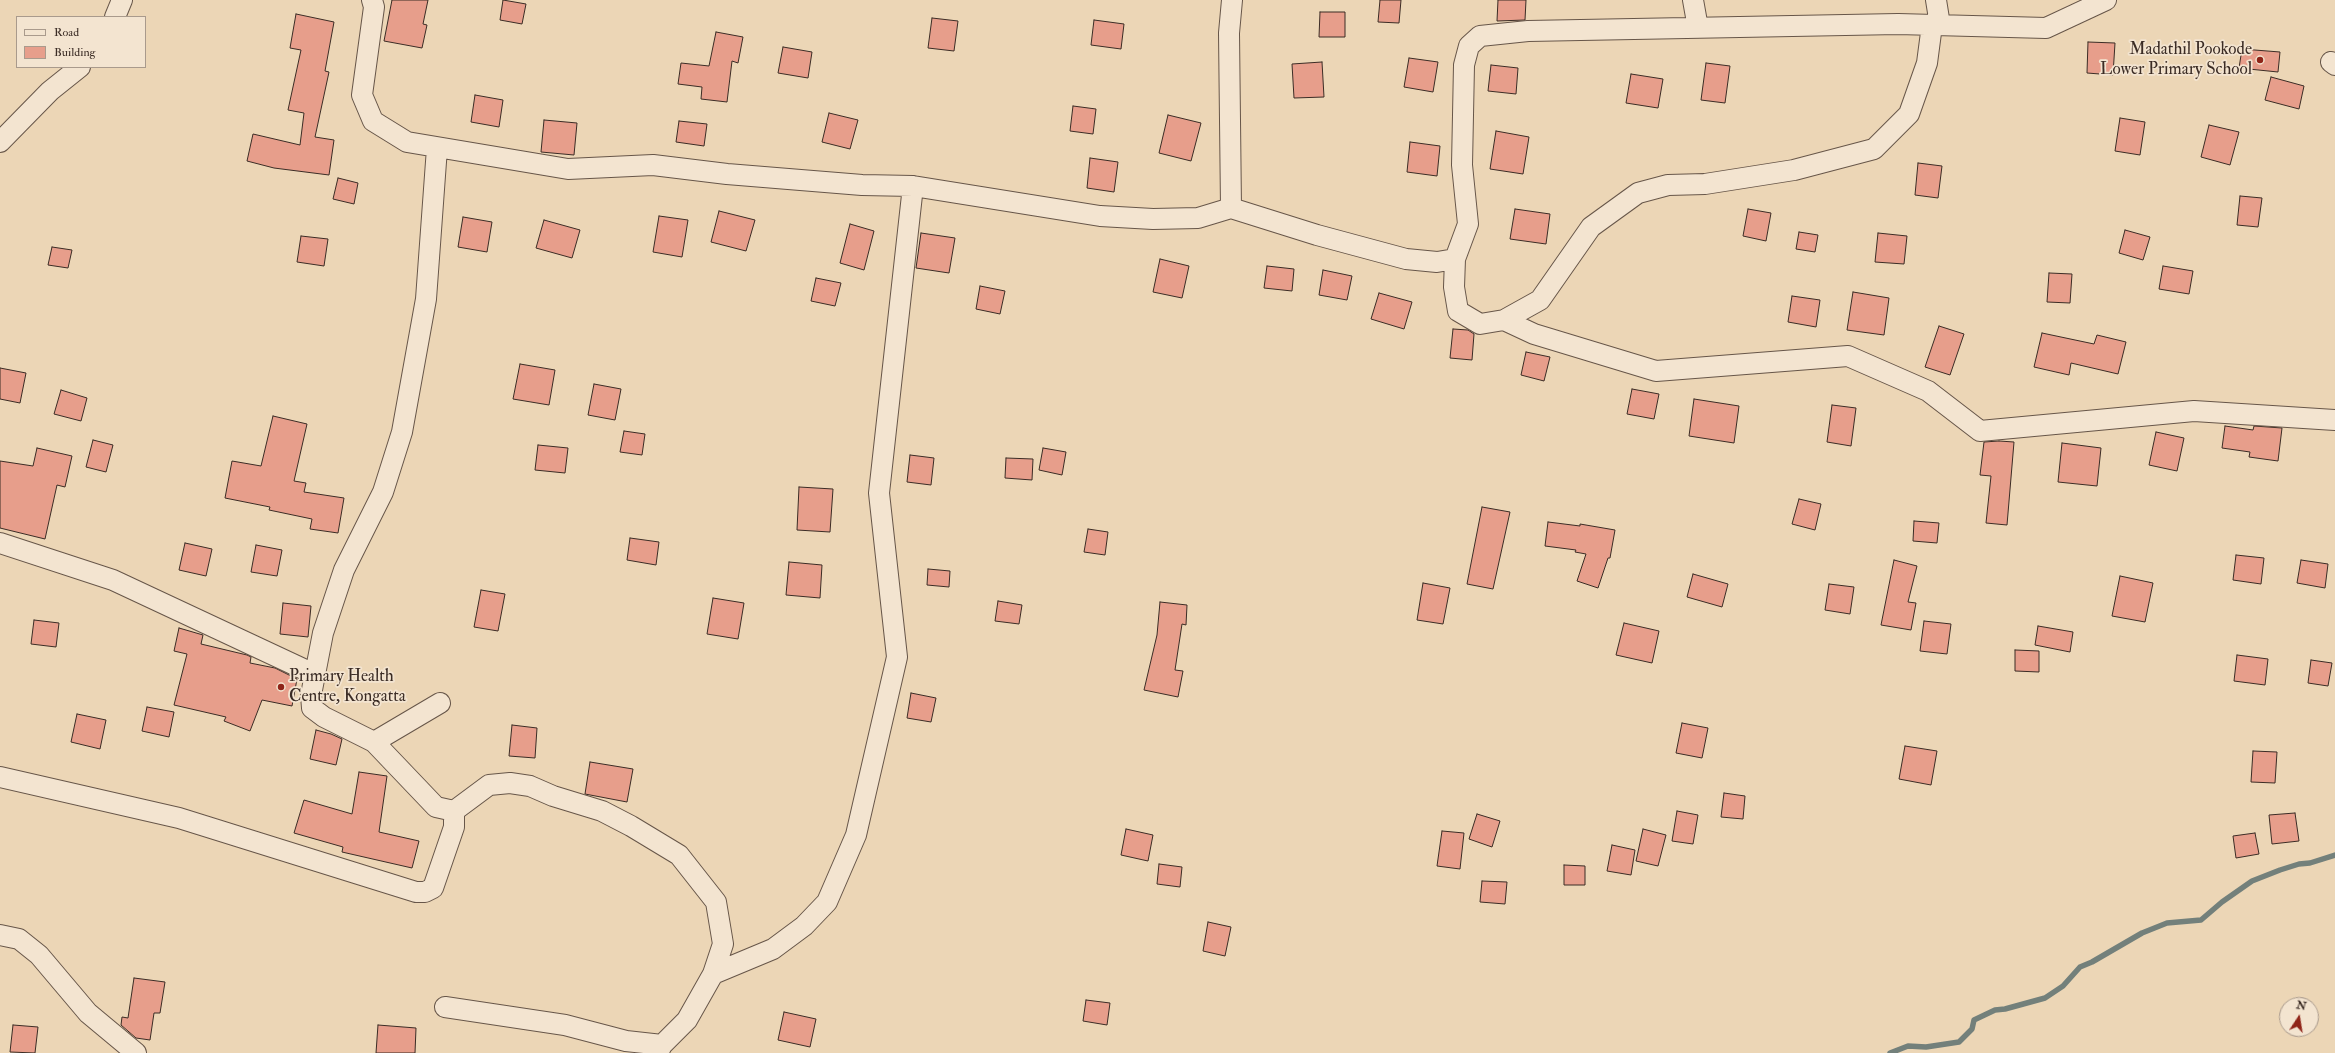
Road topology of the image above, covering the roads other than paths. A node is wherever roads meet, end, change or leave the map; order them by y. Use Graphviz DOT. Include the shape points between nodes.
graph roads {
  1 [pos="122,0"];
  2 [pos="372,0"];
  3 [pos="1232,0"];
  4 [pos="1693,0"];
  5 [pos="1936,0"];
  6 [pos="2106,0"];
  7 [pos="115,16"];
  8 [pos="1936,25"];
  9 [pos="1698,28"];
  10 [pos="79,68"];
  11 [pos="0,142"];
  12 [pos="438,148"];
  13 [pos="913,186"];
  14 [pos="1231,208"];
  15 [pos="1455,259"];
  16 [pos="1504,320"];
  17 [pos="2335,420"];
  18 [pos="0,543"];
  19 [pos="314,674"];
  20 [pos="440,703"];
  21 [pos="374,742"];
  22 [pos="0,777"];
  23 [pos="454,811"];
  24 [pos="0,935"];
  25 [pos="713,974"];
  26 [pos="445,1007"];
  27 [pos="660,1049"];
  28 [pos="136,1053"];
  1 -- 7 [label="street"];
  2 -- 12 [label="street" via="374,7 362,95 373,121 407,142"];
  3 -- 14 [label="street" via="1229,33"];
  4 -- 9 [label="street"];
  5 -- 8 [label="street"];
  6 -- 8 [label="street" via="2046,28"];
  8 -- 9 [label="street"];
  8 -- 16 [label="street" via="1927,63 1909,114 1874,149 1794,170 1705,184 1668,186 1638,193 1591,227 1540,300"];
  9 -- 15 [label="street" via="1528,31 1480,36 1469,46 1464,65 1462,165 1468,224"];
  10 -- 11 [label="street" via="50,91"];
  12 -- 13 [label="street" via="568,169 653,165 862,185"];
  12 -- 19 [label="street" via="426,299 402,432 384,492 344,570 323,633"];
  13 -- 14 [label="street" via="1100,216 1198,218"];
  13 -- 25 [label="street" via="879,493 897,658 856,835 827,902 804,926 773,950"];
  14 -- 15 [label="street" via="1406,259 1437,262"];
  15 -- 16 [label="street" via="1454,287 1458,311 1480,324"];
  16 -- 17 [label="street" via="1534,334 1656,371 1848,356 1928,391 1980,431 2194,411"];
  18 -- 19 [label="street" via="113,580"];
  19 -- 21 [label="street" via="312,708 324,717"];
  20 -- 21 [label="street"];
  21 -- 23 [label="street" via="436,807"];
  22 -- 23 [label="street" via="179,818 416,892 425,892 433,888 454,827"];
  23 -- 25 [label="street" via="489,785 510,783 530,786 602,811 679,855 716,902 723,944"];
  24 -- 28 [label="street" via="19,940 39,955 88,1013"];
  25 -- 27 [label="street" via="687,1020"];
  26 -- 27 [label="street" via="565,1025"];
}
